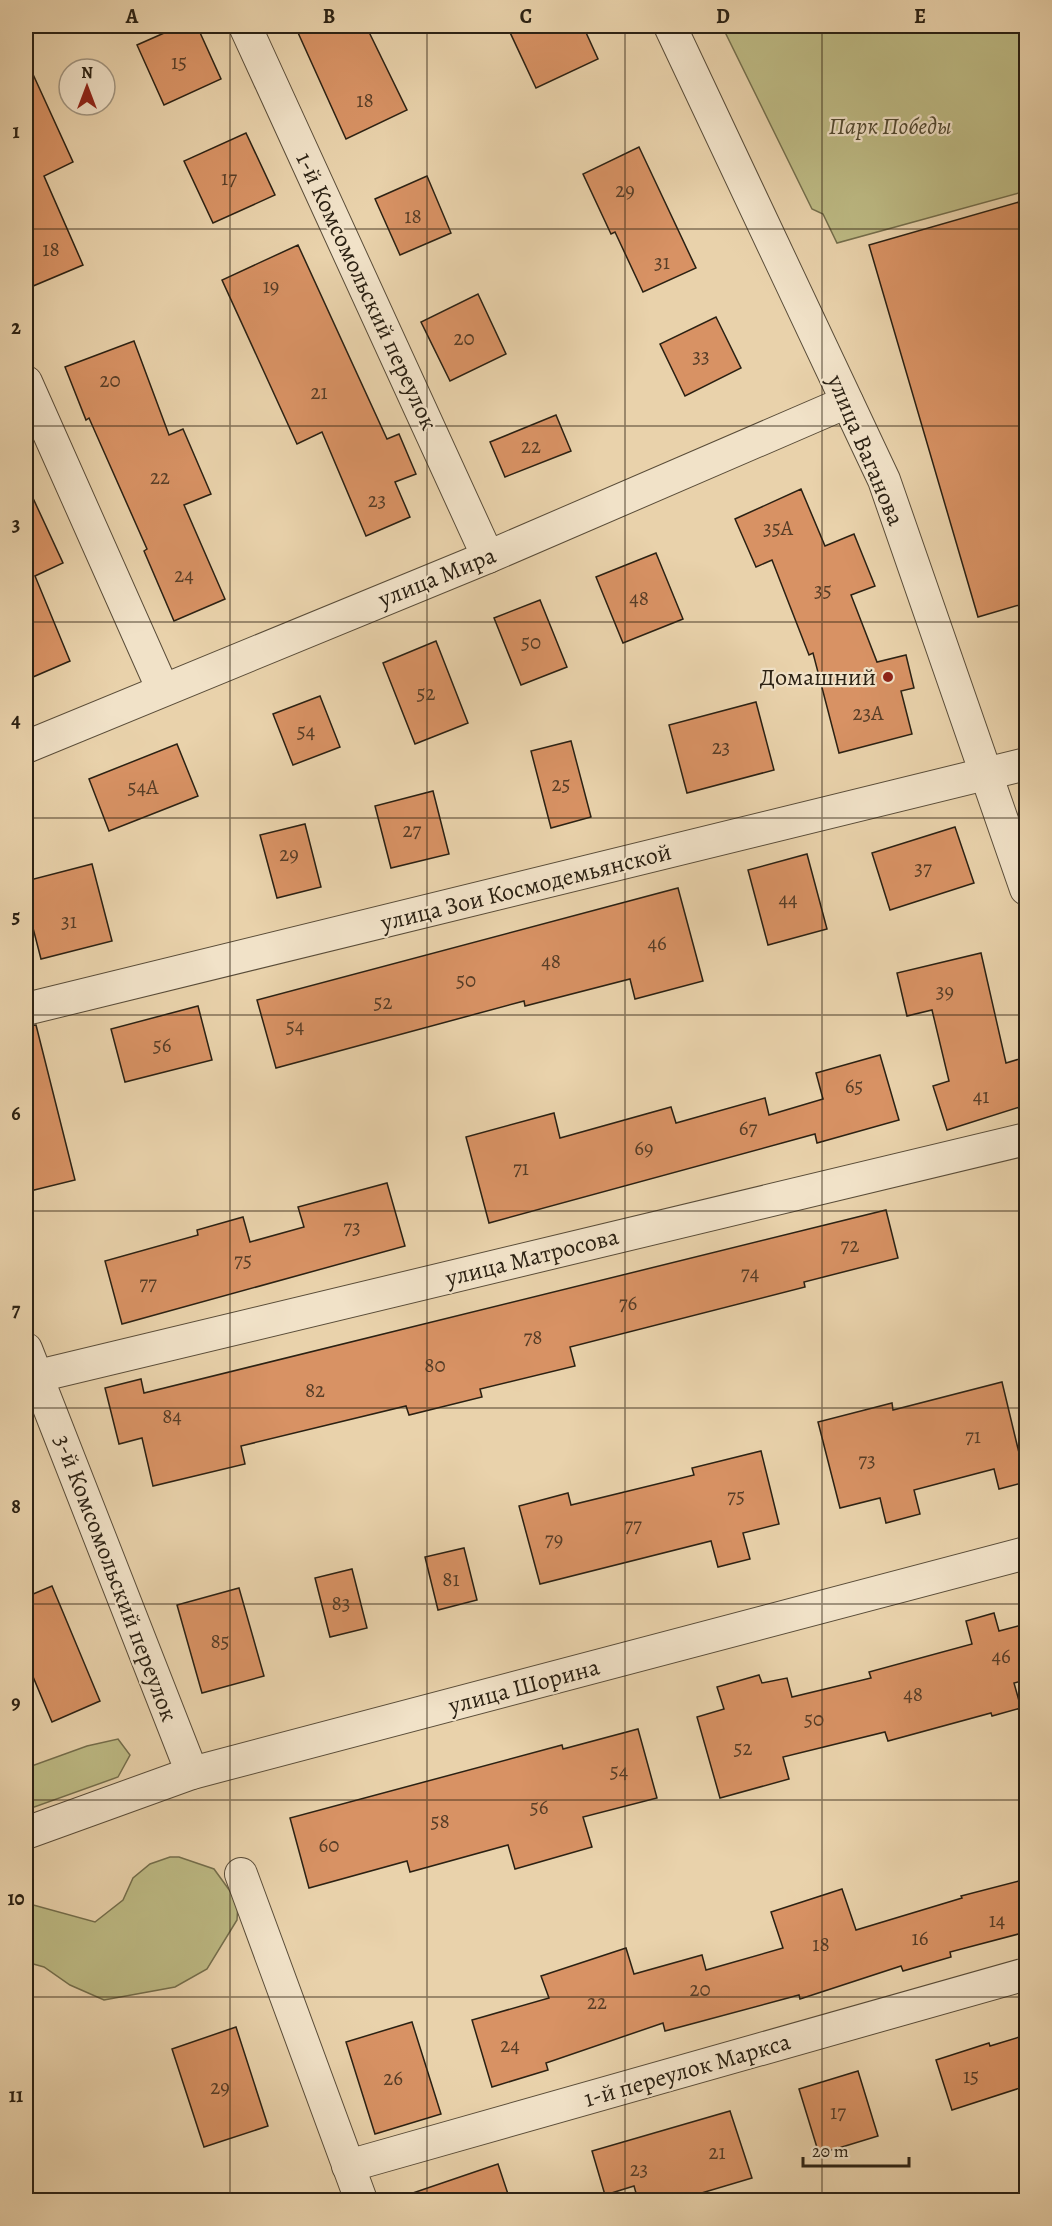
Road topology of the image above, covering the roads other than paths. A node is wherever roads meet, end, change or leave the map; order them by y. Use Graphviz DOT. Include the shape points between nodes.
graph roads {
  1 [pos="245,26"];
  2 [pos="670,26"];
  3 [pos="26,382"];
  4 [pos="847,402"];
  5 [pos="488,557"];
  6 [pos="163,690"];
  7 [pos="26,747"];
  8 [pos="1026,764"];
  9 [pos="987,774"];
  10 [pos="1026,889"];
  11 [pos="26,1009"];
  12 [pos="1026,1138"];
  13 [pos="32,1363"];
  14 [pos="1026,1553"];
  15 [pos="192,1773"];
  16 [pos="26,1833"];
  17 [pos="241,1874"];
  18 [pos="1026,1974"];
  19 [pos="348,2166"];
  20 [pos="361,2200"];
  1 -- 5 [label="street, 1-й Комсомольский переулок"];
  2 -- 4 [label="street, улица Ваганова"];
  3 -- 6 [label="street"];
  4 -- 5 [label="street, улица Мира"];
  4 -- 9 [label="street, улица Ваганова" via="884,480"];
  5 -- 6 [label="street, улица Мира"];
  6 -- 7 [label="street, улица Мира"];
  8 -- 9 [label="street, улица Зои Космодемьянской"];
  9 -- 10 [label="street, улица Ваганова"];
  9 -- 11 [label="street, улица Зои Космодемьянской"];
  12 -- 13 [label="street, улица Матросова"];
  13 -- 15 [label="street, 3-й Комсомольский переулок"];
  14 -- 15 [label="street, улица Шорина"];
  15 -- 16 [label="street, улица Шорина"];
  17 -- 19 [label="street"];
  18 -- 19 [label="street, 1-й переулок Маркса"];
  19 -- 20 [label="street"];
}
